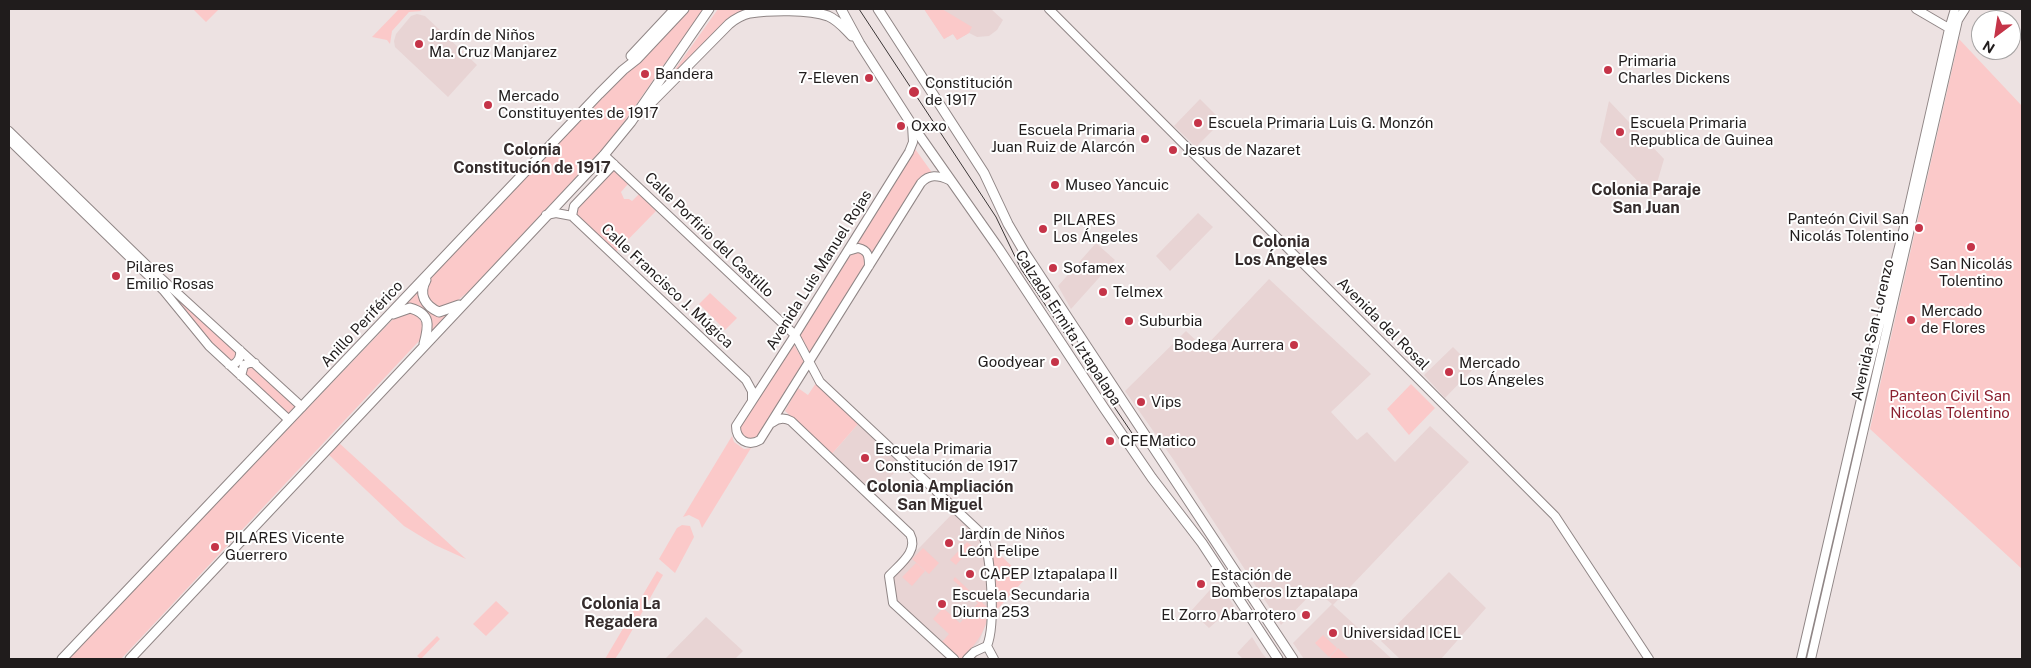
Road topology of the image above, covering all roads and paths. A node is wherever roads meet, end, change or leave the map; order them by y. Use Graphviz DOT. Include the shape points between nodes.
graph roads {
  1 [pos="675,9"];
  2 [pos="684,9"];
  3 [pos="710,9"];
  4 [pos="841,9"];
  5 [pos="878,9"];
  6 [pos="1049,9"];
  7 [pos="1916,9"];
  8 [pos="1965,9"];
  9 [pos="1954,13"];
  10 [pos="1952,30"];
  11 [pos="860,44"];
  12 [pos="623,70"];
  13 [pos="631,122"];
  14 [pos="912,125"];
  15 [pos="9,131"];
  16 [pos="9,140"];
  17 [pos="604,155"];
  18 [pos="614,164"];
  19 [pos="949,180"];
  20 [pos="546,216"];
  21 [pos="572,216"];
  22 [pos="846,254"];
  23 [pos="437,265"];
  24 [pos="869,266"];
  25 [pos="468,299"];
  26 [pos="389,316"];
  27 [pos="795,336"];
  28 [pos="423,346"];
  29 [pos="240,350"];
  30 [pos="810,362"];
  31 [pos="255,363"];
  32 [pos="229,365"];
  33 [pos="241,376"];
  34 [pos="752,400"];
  35 [pos="302,407"];
  36 [pos="289,420"];
  37 [pos="770,424"];
  38 [pos="1826,552"];
  39 [pos="1835,554"];
  40 [pos="1226,556"];
  41 [pos="1215,564"];
  42 [pos="987,646"];
  43 [pos="62,659"];
  44 [pos="130,659"];
  45 [pos="954,659"];
  46 [pos="966,659"];
  47 [pos="994,659"];
  48 [pos="1278,659"];
  49 [pos="1293,659"];
  50 [pos="1650,659"];
  51 [pos="1801,659"];
  52 [pos="1811,659"];
  1 -- 12 [label="main road" via="632,55"];
  2 -- 12 [label="main road, Anillo Periférico"];
  3 -- 13 [label="main road"];
  4 -- 11 [label="main road, Calzada Ermita Iztapalapa"];
  5 -- 40 [label="main road, Calzada Ermita Iztapalapa" via="984,173 1014,234"];
  6 -- 50 [label="street, Avenida del Rosal" via="1555,516"];
  7 -- 10 [label="street"];
  8 -- 9 [label="street, Avenida San Lorenzo"];
  9 -- 10 [label="street, Avenida San Lorenzo"];
  10 -- 38 [label="street, Avenida San Lorenzo"];
  10 -- 39 [label="street, Avenida San Lorenzo"];
  11 -- 13 [label="main road" via="839,23 816,12 744,15 729,24"];
  11 -- 14 [label="main road, Calzada Ermita Iztapalapa"];
  12 -- 23 [label="main road, Anillo Periférico"];
  13 -- 17 [label="main road"];
  14 -- 19 [label="main road, Calzada Ermita Iztapalapa"];
  14 -- 22 [label="street, Avenida Luis Manuel Rojas" via="913,142 909,152"];
  15 -- 29 [label="street"];
  16 -- 32 [label="street" via="164,291"];
  17 -- 18 [label="street, Calle Porfirio del Castillo"];
  17 -- 20 [label="main road"];
  18 -- 21 [label="street" via="574,206"];
  18 -- 27 [label="street, Calle Porfirio del Castillo"];
  19 -- 24 [label="street" via="942,176 927,176"];
  19 -- 41 [label="main road, Calzada Ermita Iztapalapa"];
  20 -- 21 [label="street" via="556,213"];
  20 -- 25 [label="main road"];
  21 -- 34 [label="street, Calle Francisco J. Múgica" via="746,380 752,391"];
  22 -- 24 [label="street" via="855,248 863,249 868,255"];
  22 -- 27 [label="street, Avenida Luis Manuel Rojas"];
  23 -- 25 [label="main road" via="424,282 428,306 439,312"];
  23 -- 26 [label="main road, Anillo Periférico"];
  24 -- 30 [label="street"];
  25 -- 28 [label="main road"];
  26 -- 28 [label="main road" via="410,308 422,313 428,321"];
  26 -- 35 [label="main road, Anillo Periférico"];
  27 -- 30 [label="street, Calle Porfirio del Castillo"];
  27 -- 34 [label="street, Avenida Luis Manuel Rojas"];
  28 -- 44 [label="main road"];
  29 -- 31 [label="street"];
  29 -- 32 [label="street" via="238,362"];
  30 -- 37 [label="street"];
  30 -- 42 [label="street, Calle Porfirio del Castillo" via="820,382 983,535 990,571 990,634"];
  31 -- 33 [label="street" via="244,365"];
  31 -- 35 [label="street"];
  32 -- 33 [label="street"];
  33 -- 36 [label="street"];
  34 -- 37 [label="street, Avenida Luis Manuel Rojas" via="736,426 737,434 743,441 752,443 760,440"];
  35 -- 36 [label="main road, Anillo Periférico"];
  36 -- 43 [label="main road, Anillo Periférico"];
  37 -- 45 [label="street" via="784,418 791,421 910,534 910,553 889,576 893,603"];
  38 -- 39 [label="street"];
  38 -- 51 [label="street, Avenida San Lorenzo"];
  39 -- 52 [label="street, Avenida San Lorenzo"];
  40 -- 41 [label="main road"];
  40 -- 49 [label="main road, Calzada Ermita Iztapalapa"];
  41 -- 48 [label="main road, Calzada Ermita Iztapalapa"];
  42 -- 46 [label="street"];
  42 -- 47 [label="street"];
}
